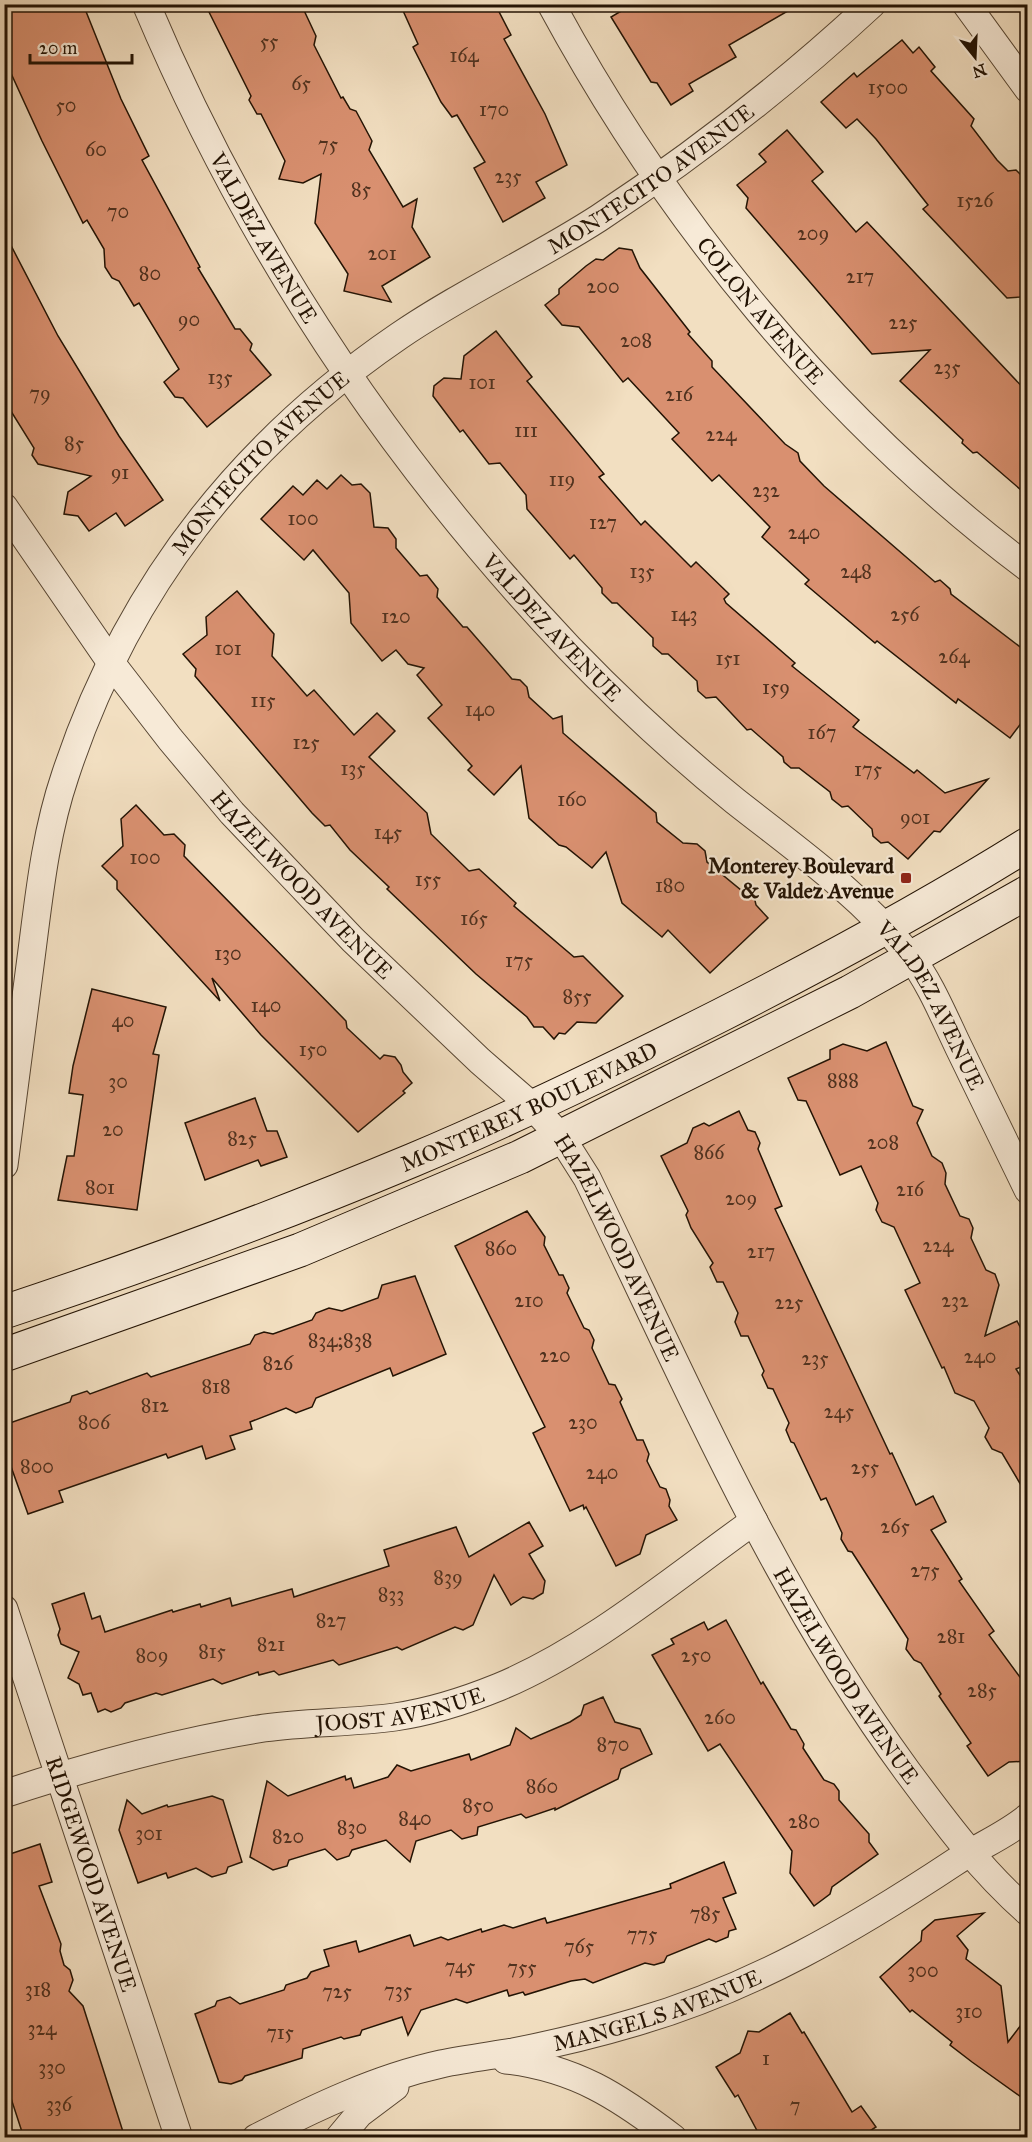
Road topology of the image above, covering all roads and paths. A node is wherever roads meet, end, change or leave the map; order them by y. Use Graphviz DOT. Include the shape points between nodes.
graph roads {
  1 [pos="146,4"];
  2 [pos="551,4"];
  3 [pos="873,4"];
  4 [pos="966,4"];
  5 [pos="1028,89"];
  6 [pos="657,179"];
  7 [pos="346,374"];
  8 [pos="4,507"];
  9 [pos="1028,568"];
  10 [pos="112,664"];
  11 [pos="1028,844"];
  12 [pos="1028,892"];
  13 [pos="884,927"];
  14 [pos="912,958"];
  15 [pos="533,1107"];
  16 [pos="561,1137"];
  17 [pos="4,1165"];
  18 [pos="1028,1190"];
  19 [pos="4,1312"];
  20 [pos="4,1355"];
  21 [pos="754,1521"];
  22 [pos="4,1609"];
  23 [pos="60,1776"];
  24 [pos="4,1794"];
  25 [pos="1028,1817"];
  26 [pos="969,1853"];
  27 [pos="1028,1912"];
  28 [pos="441,2064"];
  29 [pos="179,2138"];
  30 [pos="256,2138"];
  31 [pos="339,2138"];
  32 [pos="673,2138"];
  1 -- 7 [label="street, VALDEZ AVENUE" via="232,185"];
  2 -- 6 [label="street, COLON AVENUE"];
  3 -- 6 [label="street, MONTECITO AVENUE" via="733,124"];
  4 -- 5 [label="street"];
  6 -- 7 [label="street, MONTECITO AVENUE" via="559,242 401,334"];
  6 -- 9 [label="street, COLON AVENUE" via="752,302 849,412 961,515"];
  7 -- 10 [label="street, MONTECITO AVENUE" via="251,458 210,505 170,560"];
  7 -- 13 [label="street, VALDEZ AVENUE" via="475,545 572,651 674,748 842,885"];
  8 -- 10 [label="street, HAZELWOOD AVENUE"];
  10 -- 15 [label="street, HAZELWOOD AVENUE" via="170,740 293,878"];
  10 -- 17 [label="street, MONTECITO AVENUE" via="65,776 49,834"];
  11 -- 13 [label="main road, MONTEREY BOULEVARD"];
  12 -- 14 [label="main road, MONTEREY BOULEVARD"];
  13 -- 14 [label="street, VALDEZ AVENUE"];
  13 -- 15 [label="main road, MONTEREY BOULEVARD" via="760,994"];
  14 -- 16 [label="main road, MONTEREY BOULEVARD"];
  14 -- 18 [label="street, VALDEZ AVENUE"];
  15 -- 16 [label="street, HAZELWOOD AVENUE"];
  15 -- 19 [label="main road, MONTEREY BOULEVARD" via="285,1212"];
  16 -- 20 [label="main road, MONTEREY BOULEVARD" via="300,1250"];
  16 -- 21 [label="street, HAZELWOOD AVENUE" via="587,1178"];
  21 -- 23 [label="street, JOOST AVENUE" via="598,1632 499,1687 396,1717 211,1736"];
  21 -- 26 [label="street, HAZELWOOD AVENUE" via="814,1631 886,1743"];
  22 -- 23 [label="street, RIDGEWOOD AVENUE"];
  23 -- 24 [label="street, JOOST AVENUE"];
  23 -- 29 [label="street, RIDGEWOOD AVENUE"];
  25 -- 26 [label="street, MANGELS AVENUE"];
  26 -- 27 [label="street, HAZELWOOD AVENUE"];
  26 -- 28 [label="street, MANGELS AVENUE" via="863,1923 807,1954 699,2001 578,2037"];
  28 -- 30 [label="street, MANGELS AVENUE" via="323,2105"];
  28 -- 31 [label="street" via="398,2085 359,2114"];
  28 -- 32 [label="street" via="497,2059 541,2064 585,2080 628,2104"];
}
